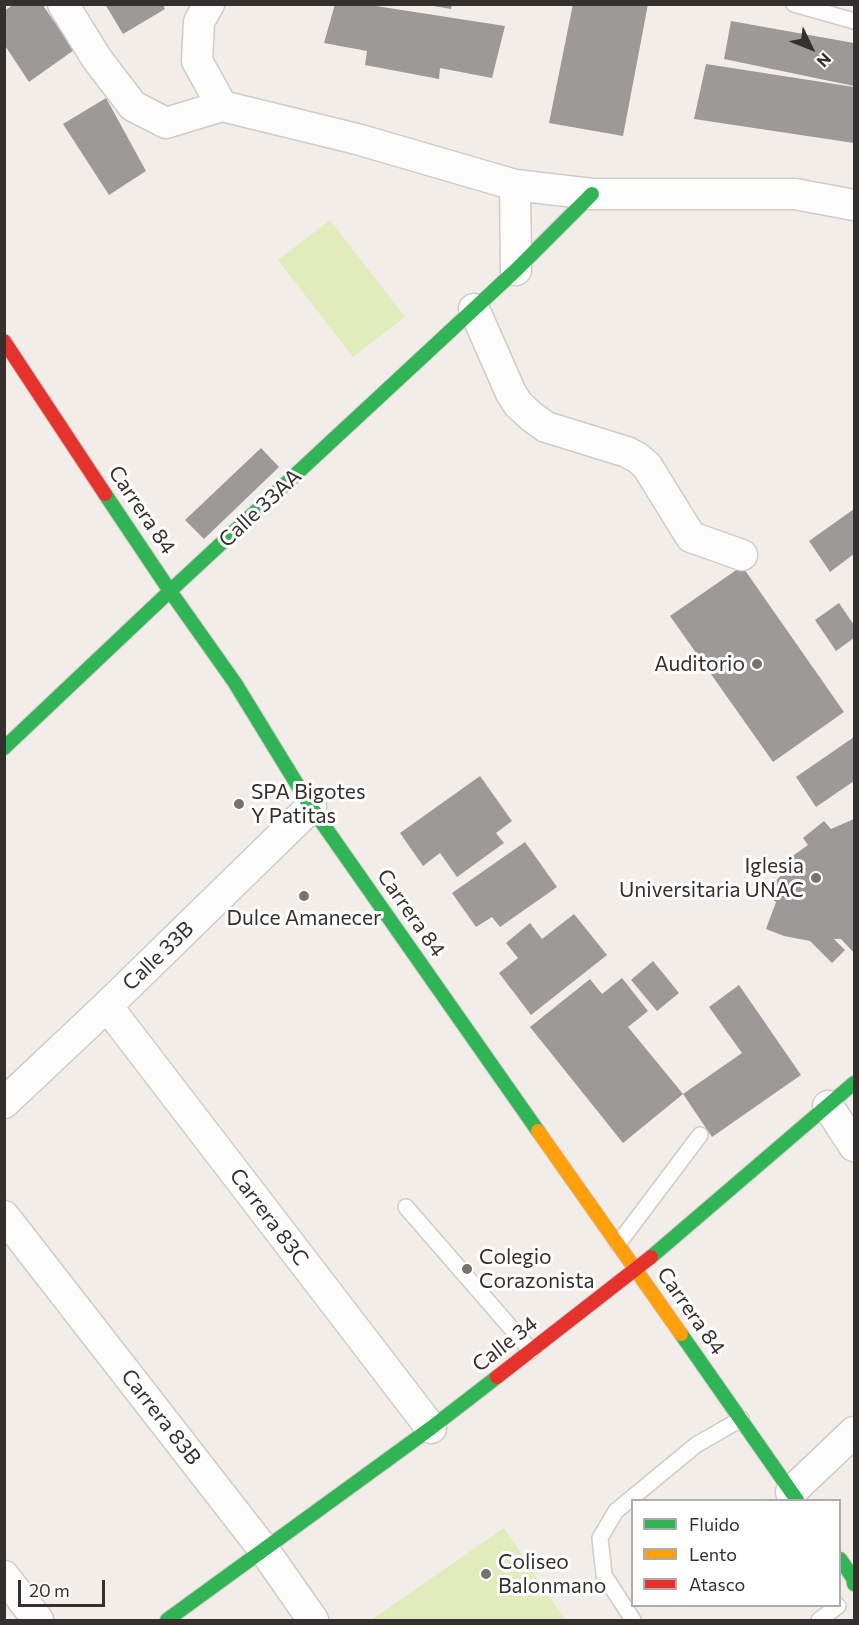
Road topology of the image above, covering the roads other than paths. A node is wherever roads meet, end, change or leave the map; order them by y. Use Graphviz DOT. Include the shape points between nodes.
graph roads {
  1 [pos="63,4"];
  2 [pos="209,4"];
  3 [pos="794,4"];
  4 [pos="855,21"];
  5 [pos="222,106"];
  6 [pos="515,185"];
  7 [pos="592,194"];
  8 [pos="855,205"];
  9 [pos="516,270"];
  10 [pos="474,309"];
  11 [pos="4,341"];
  12 [pos="742,555"];
  13 [pos="170,591"];
  14 [pos="4,748"];
  15 [pos="311,807"];
  16 [pos="107,1006"];
  17 [pos="855,1083"];
  18 [pos="4,1103"];
  19 [pos="828,1106"];
  20 [pos="700,1135"];
  21 [pos="855,1146"];
  22 [pos="406,1207"];
  23 [pos="4,1216"];
  24 [pos="618,1244"];
  25 [pos="636,1270"];
  26 [pos="531,1351"];
  27 [pos="741,1419"];
  28 [pos="431,1428"];
  29 [pos="855,1432"];
  30 [pos="789,1498"];
  31 [pos="264,1550"];
  32 [pos="841,1560"];
  33 [pos="4,1576"];
  34 [pos="855,1584"];
  35 [pos="855,1593"];
  36 [pos="841,1604"];
  37 [pos="836,1607"];
  38 [pos="38,1620"];
  39 [pos="167,1620"];
  40 [pos="313,1620"];
  41 [pos="633,1620"];
  42 [pos="819,1620"];
  1 -- 5 [label="street" via="133,106 166,123"];
  2 -- 5 [label="street" via="199,22 197,61"];
  3 -- 4 [label="lane"];
  5 -- 6 [label="street"];
  6 -- 7 [label="street"];
  6 -- 9 [label="street"];
  7 -- 8 [label="street" via="795,194"];
  7 -- 9 [label="street, Calle 33AA"];
  9 -- 10 [label="street, Calle 33AA"];
  10 -- 12 [label="street" via="511,393 532,417 546,427 638,458 654,476 691,537"];
  10 -- 13 [label="street, Calle 33AA"];
  11 -- 13 [label="street, Carrera 84"];
  13 -- 14 [label="street, Calle 33AA"];
  13 -- 15 [label="street, Carrera 84" via="235,683"];
  15 -- 16 [label="street, Calle 33B"];
  15 -- 24 [label="street, Carrera 84"];
  16 -- 18 [label="street, Calle 33B"];
  16 -- 28 [label="street, Carrera 83C"];
  17 -- 19 [label="street, Calle 34"];
  19 -- 21 [label="street"];
  19 -- 25 [label="street, Calle 34"];
  20 -- 24 [label="lane"];
  22 -- 26 [label="lane"];
  23 -- 31 [label="street, Carrera 83B"];
  24 -- 25 [label="street, Carrera 84"];
  25 -- 26 [label="street, Calle 34"];
  25 -- 27 [label="street, Carrera 84"];
  26 -- 28 [label="street, Calle 34"];
  27 -- 30 [label="street, Carrera 84"];
  27 -- 41 [label="lane" via="696,1445 616,1511 600,1538 604,1575"];
  28 -- 31 [label="street, Calle 34"];
  29 -- 30 [label="street"];
  31 -- 39 [label="street, Calle 34"];
  31 -- 40 [label="street, Carrera 83B"];
  32 -- 34 [label="street"];
  33 -- 38 [label="street"];
  35 -- 36 [label="lane"];
  37 -- 42 [label="lane"];
}
